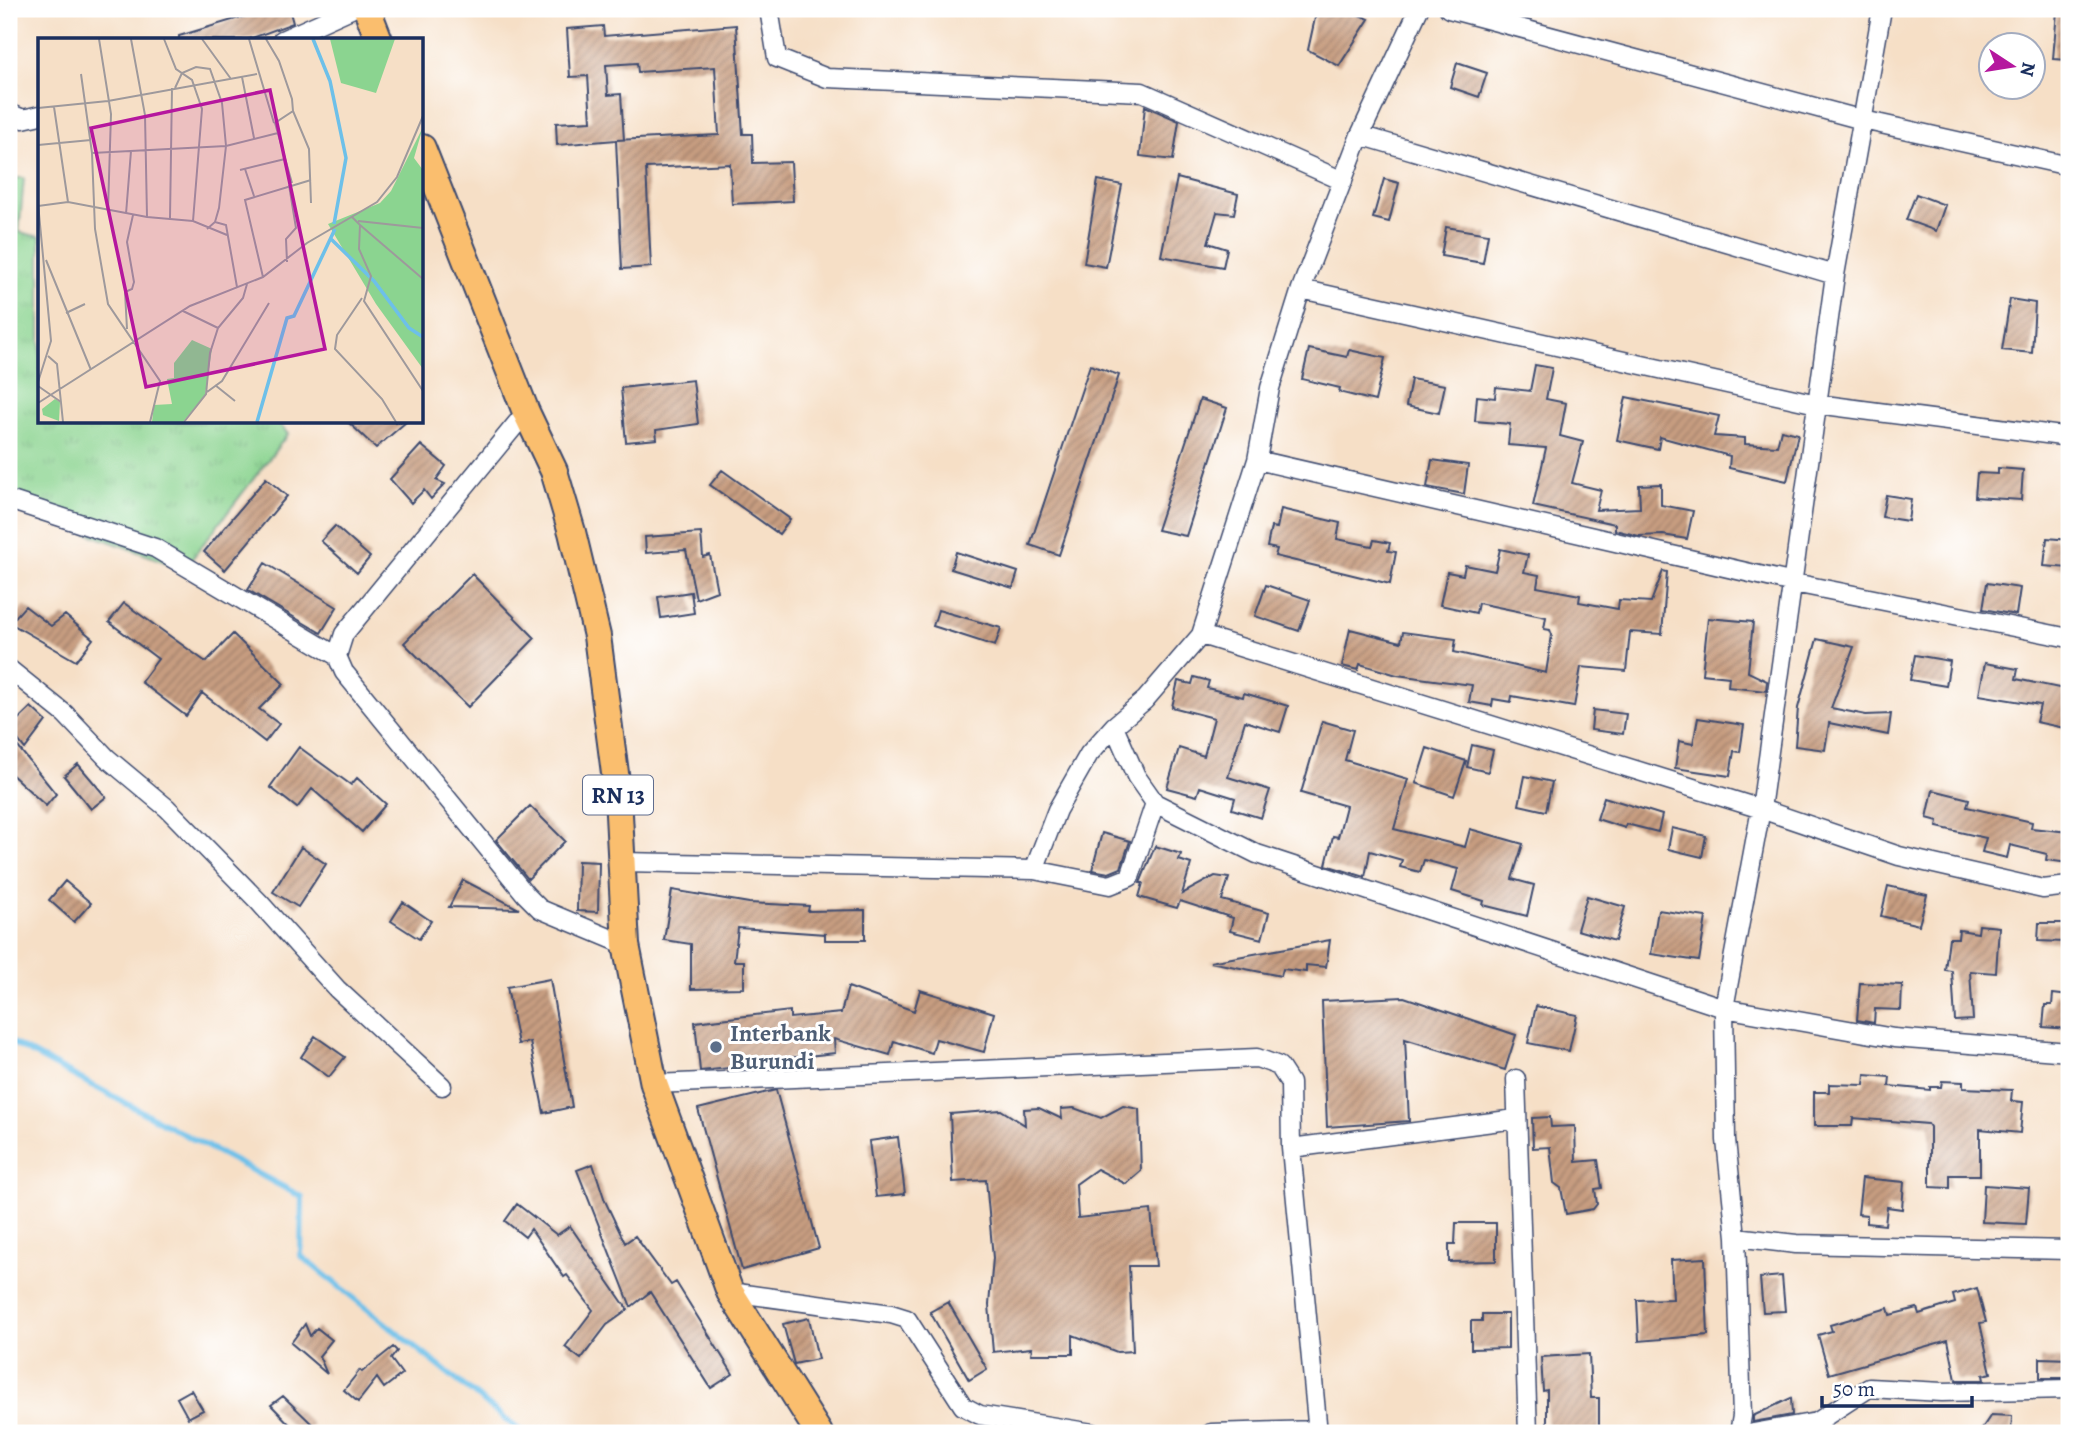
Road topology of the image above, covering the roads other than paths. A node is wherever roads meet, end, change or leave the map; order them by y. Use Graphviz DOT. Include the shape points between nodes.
graph roads {
  1 [pos="351,9"];
  2 [pos="367,9"];
  3 [pos="769,9"];
  4 [pos="1419,9"];
  5 [pos="1449,9"];
  6 [pos="1882,9"];
  7 [pos="286,38"];
  8 [pos="378,38"];
  9 [pos="9,113"];
  10 [pos="38,115"];
  11 [pos="1863,120"];
  12 [pos="1360,135"];
  13 [pos="424,153"];
  14 [pos="2069,166"];
  15 [pos="1343,181"];
  16 [pos="1835,275"];
  17 [pos="1301,289"];
  18 [pos="1817,404"];
  19 [pos="526,412"];
  20 [pos="2069,437"];
  21 [pos="1257,460"];
  22 [pos="9,500"];
  23 [pos="1794,583"];
  24 [pos="1201,635"];
  25 [pos="2069,638"];
  26 [pos="337,656"];
  27 [pos="9,669"];
  28 [pos="1114,726"];
  29 [pos="1155,803"];
  30 [pos="1761,809"];
  31 [pos="622,863"];
  32 [pos="1034,870"];
  33 [pos="2069,887"];
  34 [pos="626,945"];
  35 [pos="1724,1008"];
  36 [pos="2069,1052"];
  37 [pos="1516,1079"];
  38 [pos="654,1084"];
  39 [pos="442,1086"];
  40 [pos="1516,1119"];
  41 [pos="1292,1148"];
  42 [pos="1736,1237"];
  43 [pos="2069,1250"];
  44 [pos="730,1292"];
  45 [pos="2069,1390"];
  46 [pos="1821,1428"];
  47 [pos="1318,1432"];
  48 [pos="818,1433"];
  49 [pos="1093,1433"];
  50 [pos="1211,1433"];
  51 [pos="1528,1433"];
  52 [pos="1739,1433"];
  53 [pos="1753,1433"];
  1 -- 7 [label="street"];
  2 -- 8 [label="main road"];
  3 -- 15 [label="street" via="777,58 827,78 1142,92"];
  4 -- 12 [label="street"];
  5 -- 11 [label="street"];
  6 -- 11 [label="street"];
  9 -- 10 [label="street" via="23,119"];
  11 -- 14 [label="street"];
  11 -- 16 [label="street"];
  12 -- 15 [label="street"];
  12 -- 16 [label="street"];
  13 -- 19 [label="main road, RN 13"];
  15 -- 17 [label="street"];
  16 -- 18 [label="street"];
  17 -- 18 [label="street"];
  17 -- 21 [label="street" via="1270,388"];
  18 -- 20 [label="street"];
  18 -- 23 [label="street"];
  19 -- 26 [label="street" via="344,634"];
  19 -- 31 [label="main road, RN 13" via="554,471 597,636"];
  21 -- 23 [label="street"];
  21 -- 24 [label="street"];
  22 -- 26 [label="street" via="155,548"];
  23 -- 25 [label="street"];
  23 -- 30 [label="street"];
  24 -- 28 [label="street" via="1145,700"];
  24 -- 30 [label="street"];
  26 -- 34 [label="street" via="344,672 540,909"];
  27 -- 39 [label="street" via="167,808 337,989"];
  28 -- 29 [label="street" via="1136,776"];
  28 -- 32 [label="street" via="1090,754 1058,810"];
  29 -- 32 [label="street" via="1130,877 1110,885"];
  29 -- 35 [label="street" via="1256,853"];
  30 -- 33 [label="street" via="1899,856 2043,889"];
  30 -- 35 [label="street"];
  31 -- 32 [label="street"];
  31 -- 34 [label="main road, RN 13"];
  34 -- 38 [label="main road, RN 13"];
  35 -- 36 [label="street" via="1894,1038"];
  35 -- 42 [label="street" via="1726,1140"];
  37 -- 40 [label="street"];
  38 -- 41 [label="street" via="1257,1058 1279,1066 1290,1083"];
  38 -- 44 [label="main road, RN 13"];
  40 -- 41 [label="street"];
  40 -- 51 [label="street"];
  41 -- 47 [label="street"];
  42 -- 43 [label="street" via="1796,1244"];
  42 -- 52 [label="street"];
  44 -- 48 [label="main road, RN 13"];
  44 -- 49 [label="street" via="907,1320 964,1406 980,1415"];
  45 -- 46 [label="street" via="1869,1388"];
  46 -- 53 [label="street"];
  47 -- 50 [label="street"];
}
